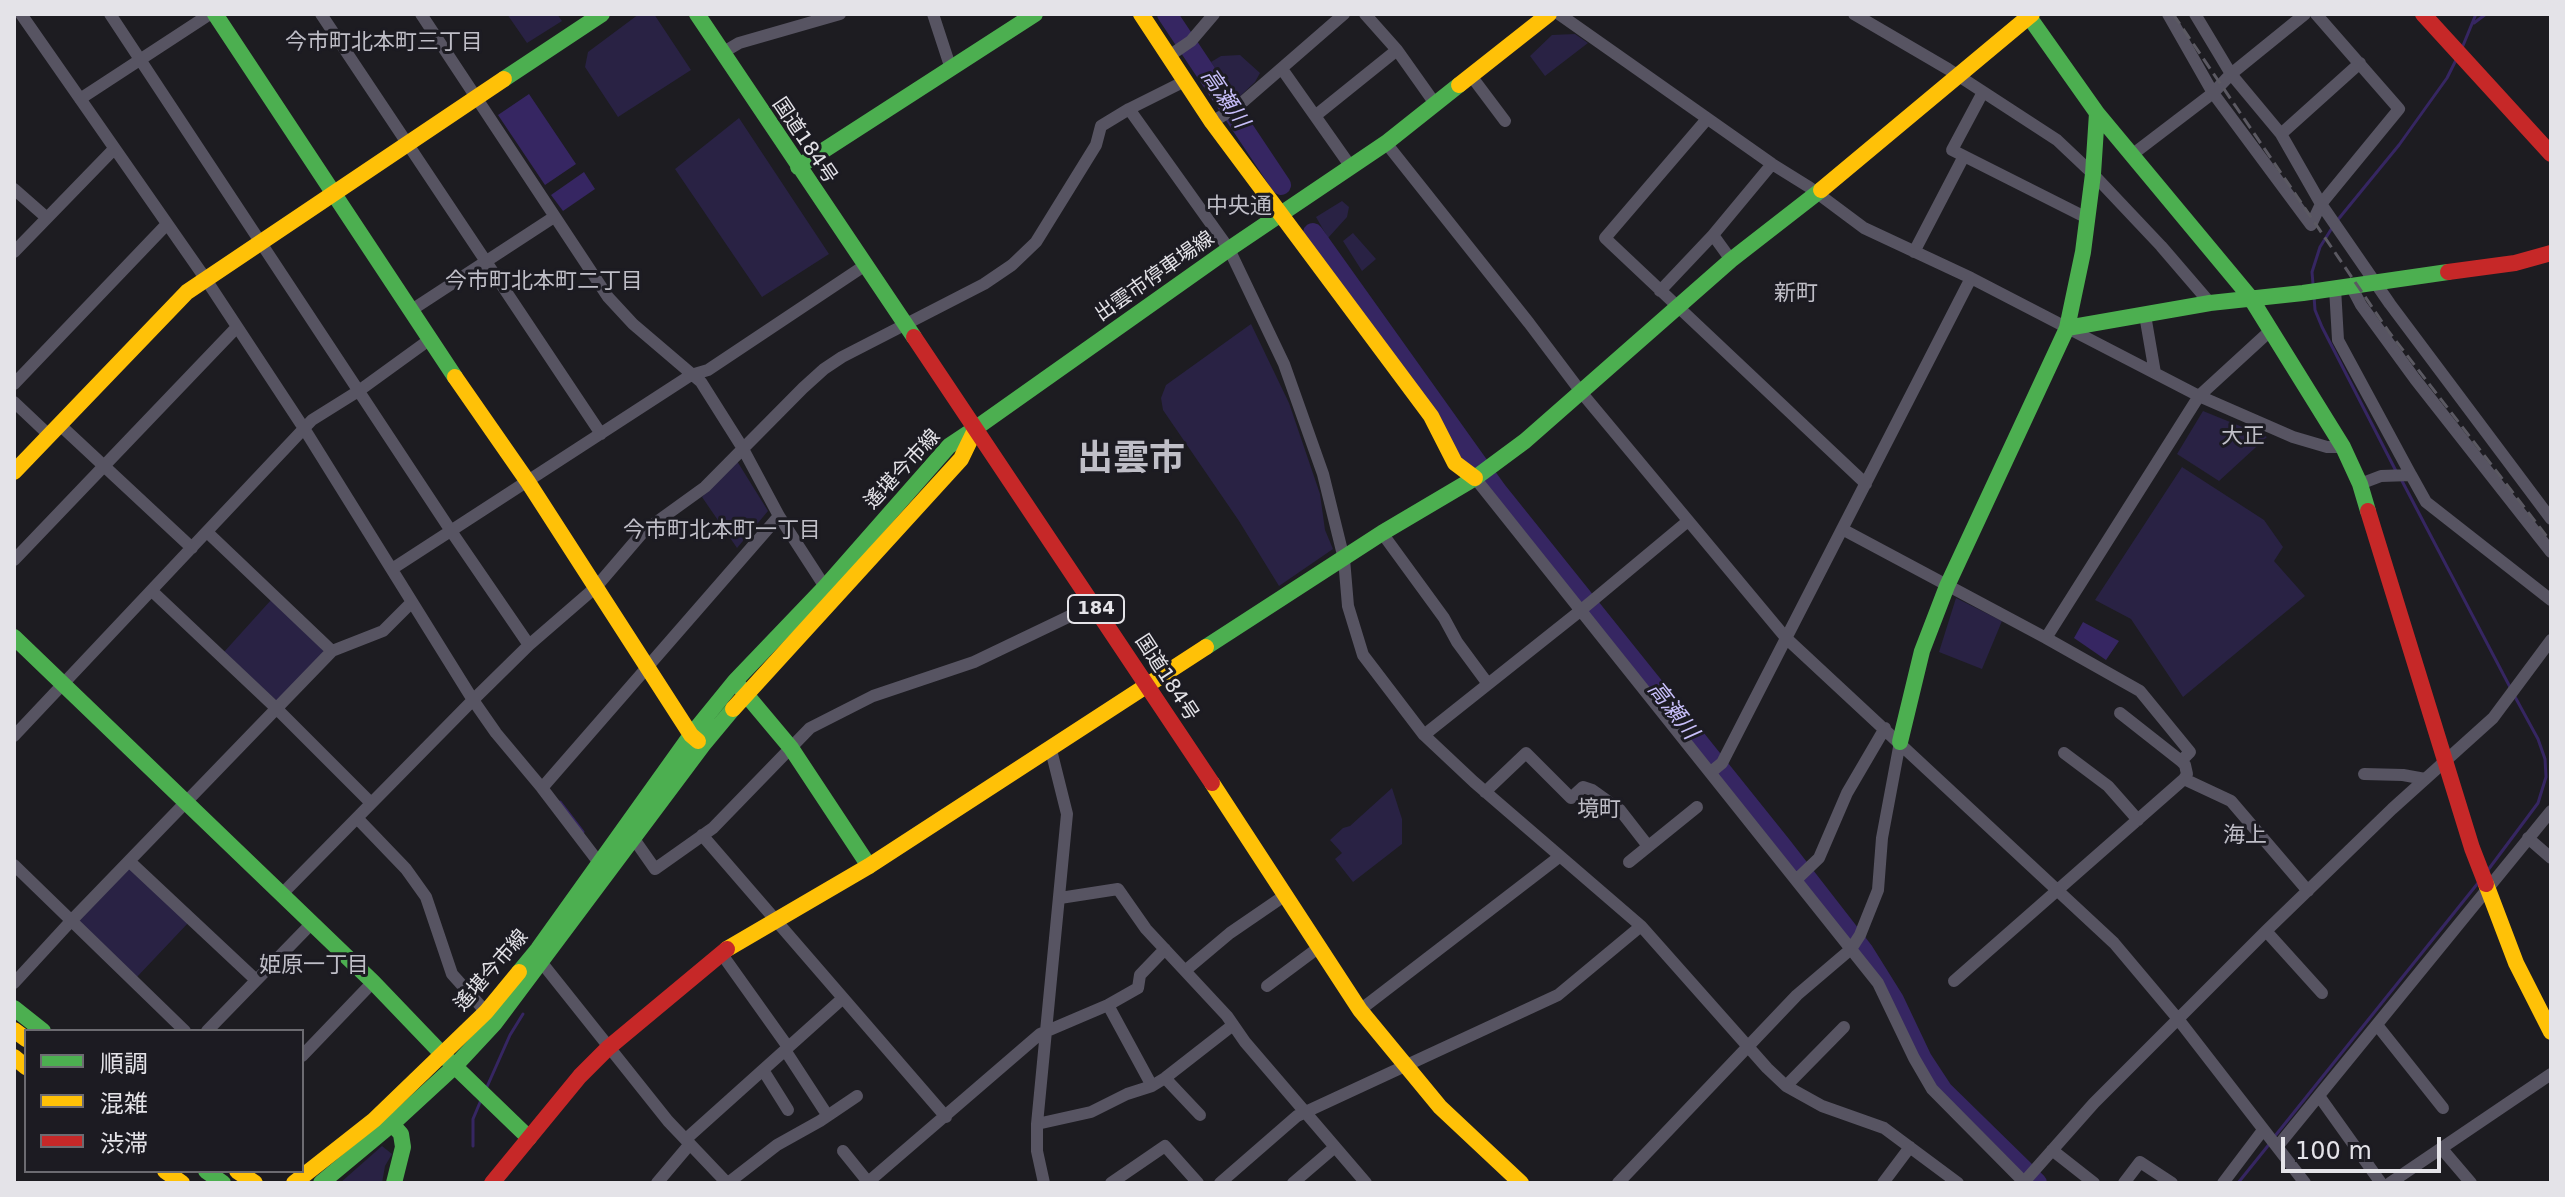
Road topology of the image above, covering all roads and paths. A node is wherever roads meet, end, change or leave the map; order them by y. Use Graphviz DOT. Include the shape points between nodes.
graph roads {
  1 [pos="21,14"];
  2 [pos="110,14"];
  3 [pos="212,14"];
  4 [pos="321,14"];
  5 [pos="421,14"];
  6 [pos="602,14"];
  7 [pos="697,14"];
  8 [pos="840,14"];
  9 [pos="933,14"];
  10 [pos="1035,14"];
  11 [pos="1141,14"];
  12 [pos="1214,14"];
  13 [pos="1344,14"];
  14 [pos="1365,14"];
  15 [pos="1549,14"];
  16 [pos="1559,14"];
  17 [pos="1854,14"];
  18 [pos="2168,14"];
  19 [pos="2195,14"];
  20 [pos="2305,14"];
  21 [pos="2316,14"];
  22 [pos="2423,14"];
  23 [pos="2029,15"];
  24 [pos="813,18"];
  25 [pos="1397,50"];
  26 [pos="722,53"];
  27 [pos="1169,56"];
  28 [pos="140,60"];
  29 [pos="2360,63"];
  30 [pos="951,69"];
  31 [pos="1282,69"];
  32 [pos="2231,74"];
  33 [pos="1957,75"];
  34 [pos="1472,77"];
  35 [pos="1185,81"];
  36 [pos="1983,92"];
  37 [pos="2213,93"];
  38 [pos="476,97"];
  39 [pos="80,99"];
  40 [pos="1436,105"];
  41 [pos="1129,109"];
  42 [pos="2097,113"];
  43 [pos="1315,116"];
  44 [pos="1707,119"];
  45 [pos="1505,121"];
  46 [pos="1212,122"];
  47 [pos="2281,134"];
  48 [pos="408,142"];
  49 [pos="1386,143"];
  50 [pos="114,149"];
  51 [pos="2133,154"];
  52 [pos="2551,154"];
  53 [pos="1964,156"];
  54 [pos="1772,164"];
  55 [pos="798,167"];
  56 [pos="1351,167"];
  57 [pos="2093,174"];
  58 [pos="14,189"];
  59 [pos="334,193"];
  60 [pos="1816,194"];
  61 [pos="2324,208"];
  62 [pos="1280,215"];
  63 [pos="554,217"];
  64 [pos="47,218"];
  65 [pos="2087,218"];
  66 [pos="167,224"];
  67 [pos="1713,235"];
  68 [pos="260,241"];
  69 [pos="1229,249"];
  70 [pos="14,252"];
  71 [pos="1914,252"];
  72 [pos="2551,253"];
  73 [pos="1731,260"];
  74 [pos="486,262"];
  75 [pos="864,266"];
  76 [pos="205,278"];
  77 [pos="1971,278"];
  78 [pos="2376,282"];
  79 [pos="2339,288"];
  80 [pos="1660,291"];
  81 [pos="2250,297"];
  82 [pos="2210,303"];
  83 [pos="1678,308"];
  84 [pos="410,311"];
  85 [pos="2145,315"];
  86 [pos="904,326"];
  87 [pos="237,327"];
  88 [pos="2067,328"];
  89 [pos="2271,330"];
  90 [pos="429,340"];
  91 [pos="2155,373"];
  92 [pos="691,375"];
  93 [pos="14,384"];
  94 [pos="360,390"];
  95 [pos="1581,392"];
  96 [pos="2199,396"];
  97 [pos="14,402"];
  98 [pos="976,428"];
  99 [pos="55,430"];
  100 [pos="305,430"];
  101 [pos="601,434"];
  102 [pos="742,447"];
  103 [pos="2343,447"];
  104 [pos="104,467"];
  105 [pos="14,472"];
  106 [pos="2411,475"];
  107 [pos="1475,478"];
  108 [pos="528,482"];
  109 [pos="1866,484"];
  110 [pos="2360,484"];
  111 [pos="779,516"];
  112 [pos="2551,519"];
  113 [pos="1688,521"];
  114 [pos="1842,529"];
  115 [pos="451,531"];
  116 [pos="207,532"];
  117 [pos="1382,533"];
  118 [pos="192,548"];
  119 [pos="2551,552"];
  120 [pos="1344,559"];
  121 [pos="14,560"];
  122 [pos="392,569"];
  123 [pos="1947,586"];
  124 [pos="596,587"];
  125 [pos="152,591"];
  126 [pos="830,592"];
  127 [pos="2551,600"];
  128 [pos="411,603"];
  129 [pos="1093,605"];
  130 [pos="1580,611"];
  131 [pos="14,637"];
  132 [pos="1786,638"];
  133 [pos="2046,638"];
  134 [pos="2551,640"];
  135 [pos="529,645"];
  136 [pos="332,651"];
  137 [pos="647,668"];
  138 [pos="63,684"];
  139 [pos="1488,684"];
  140 [pos="1148,686"];
  141 [pos="741,687"];
  142 [pos="473,700"];
  143 [pos="277,709"];
  144 [pos="2120,713"];
  145 [pos="1885,728"];
  146 [pos="1424,735"];
  147 [pos="14,736"];
  148 [pos="697,740"];
  149 [pos="1900,742"];
  150 [pos="791,748"];
  151 [pos="1051,750"];
  152 [pos="2064,753"];
  153 [pos="2181,761"];
  154 [pos="2445,763"];
  155 [pos="1711,772"];
  156 [pos="2364,774"];
  157 [pos="2184,779"];
  158 [pos="2425,779"];
  159 [pos="542,788"];
  160 [pos="1485,792"];
  161 [pos="185,801"];
  162 [pos="371,803"];
  163 [pos="1697,807"];
  164 [pos="2551,811"];
  165 [pos="357,818"];
  166 [pos="2138,820"];
  167 [pos="702,835"];
  168 [pos="2528,838"];
  169 [pos="634,839"];
  170 [pos="1648,846"];
  171 [pos="1559,857"];
  172 [pos="2551,858"];
  173 [pos="129,861"];
  174 [pos="1629,862"];
  175 [pos="600,864"];
  176 [pos="14,865"];
  177 [pos="869,866"];
  178 [pos="1797,879"];
  179 [pos="2486,889"];
  180 [pos="2058,891"];
  181 [pos="2308,891"];
  182 [pos="282,894"];
  183 [pos="1284,896"];
  184 [pos="1060,898"];
  185 [pos="71,921"];
  186 [pos="775,922"];
  187 [pos="312,923"];
  188 [pos="1641,926"];
  189 [pos="2266,931"];
  190 [pos="1318,948"];
  191 [pos="1165,949"];
  192 [pos="1851,949"];
  193 [pos="721,953"];
  194 [pos="542,963"];
  195 [pos="1186,970"];
  196 [pos="256,980"];
  197 [pos="1954,981"];
  198 [pos="373,982"];
  199 [pos="14,983"];
  200 [pos="1267,986"];
  201 [pos="2322,993"];
  202 [pos="842,999"];
  203 [pos="1108,1005"];
  204 [pos="14,1008"];
  205 [pos="1360,1010"];
  206 [pos="486,1012"];
  207 [pos="2178,1019"];
  208 [pos="1233,1025"];
  209 [pos="2377,1025"];
  210 [pos="1844,1027"];
  211 [pos="40,1029"];
  212 [pos="183,1029"];
  213 [pos="209,1029"];
  214 [pos="1044,1032"];
  215 [pos="2551,1032"];
  216 [pos="1749,1047"];
  217 [pos="608,1048"];
  218 [pos="787,1049"];
  219 [pos="304,1054"];
  220 [pos="449,1060"];
  221 [pos="1405,1066"];
  222 [pos="763,1070"];
  223 [pos="2551,1074"];
  224 [pos="1165,1078"];
  225 [pos="1152,1086"];
  226 [pos="1786,1086"];
  227 [pos="857,1096"];
  228 [pos="2319,1096"];
  229 [pos="2443,1108"];
  230 [pos="788,1110"];
  231 [pos="824,1110"];
  232 [pos="1304,1112"];
  233 [pos="1200,1115"];
  234 [pos="946,1117"];
  235 [pos="392,1124"];
  236 [pos="1037,1124"];
  237 [pos="2263,1130"];
  238 [pos="529,1138"];
  239 [pos="688,1142"];
  240 [pos="1335,1147"];
  241 [pos="1910,1147"];
  242 [pos="2277,1147"];
  243 [pos="2442,1149"];
  244 [pos="2052,1150"];
  245 [pos="843,1151"];
  246 [pos="868,1182"];
  247 [pos="2024,1182"];
  248 [pos="294,1183"];
  249 [pos="321,1183"];
  250 [pos="394,1183"];
  251 [pos="492,1183"];
  252 [pos="657,1183"];
  253 [pos="728,1183"];
  254 [pos="1044,1183"];
  255 [pos="1111,1183"];
  256 [pos="1198,1183"];
  257 [pos="1220,1183"];
  258 [pos="1293,1183"];
  259 [pos="1366,1183"];
  260 [pos="1521,1183"];
  261 [pos="1618,1183"];
  262 [pos="1883,1183"];
  263 [pos="1958,1183"];
  264 [pos="2094,1183"];
  265 [pos="2124,1183"];
  266 [pos="2172,1183"];
  267 [pos="2223,1183"];
  268 [pos="2305,1183"];
  269 [pos="2381,1183"];
  270 [pos="2390,1183"];
  271 [pos="2471,1183"];
  1 -- 39 [label="street"];
  2 -- 28 [label="street"];
  3 -- 28 [label="street"];
  3 -- 59 [label="main road"];
  4 -- 48 [label="street"];
  5 -- 38 [label="street"];
  6 -- 38 [label="main road"];
  7 -- 26 [label="main road, 国道184号 / 184"];
  8 -- 24 [label="street"];
  9 -- 30 [label="street"];
  10 -- 30 [label="main road"];
  11 -- 27 [label="main road"];
  12 -- 27 [label="street" via="1191,41"];
  13 -- 31 [label="street"];
  14 -- 25 [label="street"];
  15 -- 34 [label="main road, 出雲市停車場線"];
  16 -- 44 [label="street"];
  17 -- 33 [label="street"];
  18 -- 37 [label="street"];
  19 -- 32 [label="street"];
  20 -- 32 [label="street"];
  21 -- 29 [label="street"];
  22 -- 52 [label="main road"];
  23 -- 33 [label="main road"];
  23 -- 42 [label="main road"];
  24 -- 26 [label="street"];
  25 -- 40 [label="street"];
  25 -- 43 [label="street"];
  26 -- 55 [label="main road, 国道184号 / 184"];
  27 -- 35 [label="main road"];
  28 -- 39 [label="street"];
  28 -- 68 [label="street"];
  29 -- 47 [label="street"];
  29 -- 61 [label="street" via="2399,109"];
  30 -- 55 [label="main road"];
  31 -- 43 [label="street"];
  31 -- 46 [label="street"];
  32 -- 37 [label="street"];
  32 -- 47 [label="street"];
  33 -- 36 [label="street"];
  33 -- 60 [label="main road"];
  34 -- 40 [label="main road, 出雲市停車場線"];
  34 -- 45 [label="street"];
  35 -- 41 [label="street"];
  35 -- 46 [label="main road"];
  36 -- 53 [label="street" via="1952,150"];
  36 -- 57 [label="street" via="2057,140"];
  37 -- 51 [label="street"];
  37 -- 61 [label="street" via="2311,225"];
  38 -- 48 [label="main road"];
  38 -- 63 [label="street"];
  39 -- 50 [label="street"];
  40 -- 49 [label="main road, 出雲市停車場線"];
  41 -- 69 [label="street"];
  41 -- 86 [label="street" via="1101,126 1096,145 1036,242 1020,258 984,284"];
  42 -- 51 [label="main road"];
  42 -- 57 [label="main road"];
  43 -- 56 [label="street"];
  44 -- 54 [label="street"];
  44 -- 80 [label="street" via="1605,238"];
  46 -- 62 [label="main road"];
  47 -- 61 [label="street"];
  48 -- 59 [label="main road"];
  48 -- 74 [label="street"];
  49 -- 56 [label="main road, 出雲市停車場線"];
  49 -- 95 [label="street"];
  50 -- 64 [label="street"];
  50 -- 66 [label="street"];
  51 -- 81 [label="main road"];
  53 -- 65 [label="street"];
  53 -- 71 [label="street"];
  54 -- 60 [label="street"];
  54 -- 67 [label="street"];
  55 -- 75 [label="main road, 国道184号 / 184"];
  56 -- 62 [label="main road, 出雲市停車場線"];
  57 -- 65 [label="main road"];
  57 -- 82 [label="street"];
  58 -- 64 [label="street"];
  59 -- 68 [label="main road"];
  59 -- 84 [label="main road"];
  60 -- 71 [label="street" via="1864,228"];
  60 -- 73 [label="main road"];
  61 -- 78 [label="street"];
  62 -- 69 [label="main road, 出雲市停車場線"];
  62 -- 107 [label="main road" via="1431,416 1455,463"];
  63 -- 74 [label="street"];
  63 -- 92 [label="street" via="608,297"];
  64 -- 70 [label="street"];
  65 -- 88 [label="main road"];
  66 -- 76 [label="street"];
  66 -- 93 [label="street"];
  67 -- 73 [label="street"];
  67 -- 80 [label="street"];
  68 -- 76 [label="main road"];
  68 -- 94 [label="street"];
  69 -- 98 [label="main road, 出雲市停車場線"];
  69 -- 120 [label="street" via="1284,364 1323,474"];
  71 -- 77 [label="street"];
  72 -- 78 [label="main road"];
  73 -- 83 [label="main road"];
  74 -- 84 [label="street"];
  74 -- 101 [label="street"];
  75 -- 86 [label="main road, 国道184号 / 184"];
  75 -- 92 [label="street" via="708,370"];
  76 -- 87 [label="street"];
  76 -- 99 [label="main road"];
  77 -- 88 [label="street"];
  77 -- 109 [label="street"];
  78 -- 79 [label="main road"];
  78 -- 112 [label="street"];
  79 -- 81 [label="main road"];
  79 -- 106 [label="street" via="2338,340"];
  79 -- 119 [label="street" via="2361,305"];
  80 -- 83 [label="street"];
  81 -- 82 [label="main road"];
  81 -- 89 [label="main road"];
  82 -- 85 [label="main road"];
  83 -- 95 [label="main road"];
  83 -- 109 [label="street"];
  84 -- 90 [label="main road"];
  85 -- 88 [label="main road"];
  85 -- 91 [label="street"];
  86 -- 98 [label="main road, 国道184号 / 184"];
  86 -- 102 [label="street" via="824,369"];
  87 -- 100 [label="street"];
  87 -- 104 [label="street"];
  88 -- 91 [label="street"];
  88 -- 123 [label="main road"];
  89 -- 96 [label="street"];
  89 -- 103 [label="main road"];
  90 -- 94 [label="street"];
  90 -- 108 [label="main road"];
  91 -- 96 [label="street"];
  92 -- 101 [label="street"];
  92 -- 102 [label="street" via="701,382"];
  94 -- 100 [label="street"];
  94 -- 115 [label="street"];
  95 -- 107 [label="main road"];
  95 -- 113 [label="street"];
  96 -- 103 [label="street" via="2293,437"];
  96 -- 133 [label="street"];
  97 -- 99 [label="street"];
  98 -- 126 [label="main road, 遙堪今市線" via="949,446"];
  98 -- 129 [label="main road, 国道184号 / 184"];
  99 -- 104 [label="street"];
  99 -- 105 [label="main road"];
  100 -- 116 [label="street"];
  100 -- 122 [label="street"];
  101 -- 108 [label="street"];
  102 -- 111 [label="street"];
  102 -- 124 [label="street" via="705,487 644,531"];
  103 -- 110 [label="main road"];
  104 -- 118 [label="street"];
  104 -- 121 [label="street"];
  106 -- 110 [label="street" via="2381,476"];
  106 -- 127 [label="street" via="2426,502"];
  107 -- 117 [label="main road"];
  107 -- 130 [label="street"];
  108 -- 115 [label="street"];
  108 -- 124 [label="main road"];
  109 -- 114 [label="street"];
  110 -- 154 [label="main road"];
  111 -- 126 [label="street"];
  111 -- 137 [label="street"];
  113 -- 130 [label="street"];
  113 -- 132 [label="street"];
  114 -- 123 [label="street"];
  114 -- 132 [label="street"];
  115 -- 122 [label="street"];
  115 -- 135 [label="street"];
  116 -- 118 [label="street"];
  116 -- 136 [label="street"];
  117 -- 120 [label="main road"];
  117 -- 139 [label="street"];
  118 -- 125 [label="street"];
  120 -- 140 [label="main road"];
  120 -- 146 [label="street" via="1348,606 1363,655"];
  122 -- 128 [label="street"];
  123 -- 133 [label="street"];
  123 -- 149 [label="main road" via="1922,651"];
  124 -- 135 [label="street"];
  124 -- 137 [label="main road"];
  125 -- 138 [label="street"];
  125 -- 143 [label="street"];
  126 -- 141 [label="main road, 遙堪今市線"];
  128 -- 136 [label="street" via="383,631"];
  128 -- 142 [label="street"];
  129 -- 140 [label="main road, 国道184号 / 184"];
  129 -- 150 [label="street" via="974,662 873,696 810,728"];
  130 -- 139 [label="street"];
  130 -- 155 [label="street"];
  131 -- 138 [label="main road"];
  132 -- 145 [label="street"];
  132 -- 155 [label="street" via="1722,763"];
  133 -- 153 [label="street" via="2140,691 2190,752"];
  134 -- 154 [label="street" via="2493,718"];
  135 -- 142 [label="street"];
  136 -- 143 [label="street"];
  137 -- 148 [label="main road"];
  137 -- 159 [label="street"];
  138 -- 147 [label="street"];
  138 -- 161 [label="main road"];
  139 -- 146 [label="street"];
  140 -- 151 [label="main road"];
  140 -- 183 [label="main road, 国道184号 / 184"];
  141 -- 148 [label="main road, 遙堪今市線"];
  141 -- 150 [label="main road"];
  142 -- 159 [label="street"];
  142 -- 162 [label="street"];
  143 -- 161 [label="street"];
  143 -- 162 [label="street"];
  144 -- 153 [label="street"];
  145 -- 149 [label="street"];
  145 -- 178 [label="street" via="1847,793 1819,858"];
  146 -- 160 [label="street"];
  148 -- 169 [label="main road, 遙堪今市線"];
  148 -- 175 [label="main road, 遙堪今市線"];
  149 -- 180 [label="street"];
  149 -- 192 [label="street" via="1878,890"];
  150 -- 167 [label="street"];
  150 -- 177 [label="main road"];
  151 -- 177 [label="main road"];
  151 -- 184 [label="street" via="1067,814"];
  152 -- 166 [label="street" via="2108,786"];
  153 -- 157 [label="street"];
  154 -- 158 [label="street"];
  154 -- 179 [label="main road"];
  155 -- 178 [label="street"];
  156 -- 158 [label="street"];
  157 -- 166 [label="street"];
  157 -- 181 [label="street" via="2231,801"];
  158 -- 181 [label="street"];
  159 -- 175 [label="street"];
  160 -- 170 [label="street" via="1526,753 1571,798 1583,787 1620,810"];
  160 -- 171 [label="street"];
  161 -- 173 [label="street"];
  161 -- 182 [label="main road"];
  162 -- 165 [label="street"];
  163 -- 170 [label="street"];
  164 -- 168 [label="street"];
  165 -- 182 [label="street"];
  165 -- 206 [label="street" via="426,897 452,974"];
  166 -- 180 [label="street"];
  167 -- 169 [label="street" via="655,869"];
  167 -- 186 [label="street"];
  168 -- 172 [label="street"];
  168 -- 179 [label="street"];
  169 -- 194 [label="main road, 遙堪今市線"];
  170 -- 174 [label="street"];
  171 -- 188 [label="street"];
  171 -- 205 [label="street"];
  173 -- 185 [label="street"];
  173 -- 196 [label="street"];
  175 -- 206 [label="main road, 遙堪今市線"];
  176 -- 185 [label="street"];
  177 -- 186 [label="main road"];
  178 -- 192 [label="street"];
  179 -- 209 [label="street"];
  179 -- 215 [label="main road"];
  180 -- 197 [label="street"];
  180 -- 207 [label="street" via="2114,943"];
  181 -- 189 [label="street"];
  182 -- 187 [label="main road"];
  183 -- 190 [label="main road, 国道184号 / 184"];
  183 -- 195 [label="street"];
  184 -- 191 [label="street" via="1118,889"];
  184 -- 214 [label="street"];
  185 -- 199 [label="street"];
  185 -- 212 [label="street"];
  186 -- 193 [label="main road"];
  186 -- 202 [label="street"];
  187 -- 196 [label="street"];
  187 -- 198 [label="main road"];
  188 -- 216 [label="street"];
  188 -- 221 [label="street" via="1558,995"];
  189 -- 201 [label="street"];
  189 -- 207 [label="street"];
  190 -- 200 [label="street"];
  190 -- 205 [label="main road, 国道184号 / 184"];
  191 -- 195 [label="street"];
  191 -- 203 [label="street" via="1140,975 1138,988"];
  192 -- 216 [label="street" via="1797,995"];
  192 -- 247 [label="street" via="1878,983 1932,1089"];
  193 -- 217 [label="main road"];
  193 -- 218 [label="street"];
  194 -- 217 [label="street"];
  194 -- 220 [label="main road, 遙堪今市線" via="495,1023"];
  195 -- 208 [label="street"];
  196 -- 213 [label="street"];
  198 -- 219 [label="street"];
  198 -- 220 [label="main road"];
  202 -- 218 [label="street"];
  202 -- 234 [label="street"];
  203 -- 214 [label="street"];
  203 -- 225 [label="street"];
  204 -- 211 [label="main road"];
  205 -- 221 [label="main road, 国道184号 / 184"];
  206 -- 220 [label="main road, 遙堪今市線"];
  207 -- 237 [label="street"];
  207 -- 244 [label="street"];
  208 -- 224 [label="street"];
  208 -- 232 [label="street"];
  209 -- 228 [label="street"];
  209 -- 229 [label="street"];
  210 -- 226 [label="street"];
  214 -- 234 [label="street"];
  214 -- 236 [label="street"];
  216 -- 226 [label="street"];
  216 -- 261 [label="street"];
  217 -- 238 [label="main road"];
  217 -- 239 [label="street"];
  218 -- 222 [label="street"];
  218 -- 231 [label="street"];
  220 -- 235 [label="main road, 遙堪今市線"];
  220 -- 238 [label="main road"];
  220 -- 248 [label="main road, 遙堪今市線"];
  221 -- 232 [label="street"];
  221 -- 260 [label="main road, 国道184号 / 184" via="1440,1107"];
  222 -- 230 [label="street"];
  222 -- 239 [label="street"];
  223 -- 243 [label="street"];
  224 -- 225 [label="street"];
  224 -- 233 [label="street"];
  225 -- 236 [label="street" via="1091,1112"];
  226 -- 241 [label="street" via="1822,1106 1884,1128"];
  227 -- 253 [label="street" via="777,1145"];
  228 -- 242 [label="street"];
  228 -- 269 [label="street"];
  232 -- 240 [label="street"];
  232 -- 257 [label="street"];
  234 -- 246 [label="street"];
  235 -- 249 [label="main road, 遙堪今市線"];
  235 -- 250 [label="main road" via="403,1147"];
  236 -- 254 [label="street"];
  237 -- 242 [label="street"];
  237 -- 267 [label="street"];
  238 -- 251 [label="main road"];
  239 -- 252 [label="street"];
  239 -- 253 [label="street"];
  240 -- 258 [label="street"];
  240 -- 259 [label="street"];
  241 -- 262 [label="street"];
  241 -- 263 [label="street"];
  242 -- 268 [label="street"];
  243 -- 270 [label="street"];
  243 -- 271 [label="street"];
  244 -- 247 [label="street"];
  244 -- 264 [label="street"];
  245 -- 246 [label="street"];
  255 -- 256 [label="street" via="1165,1146"];
  265 -- 266 [label="street" via="2140,1162"];
}
